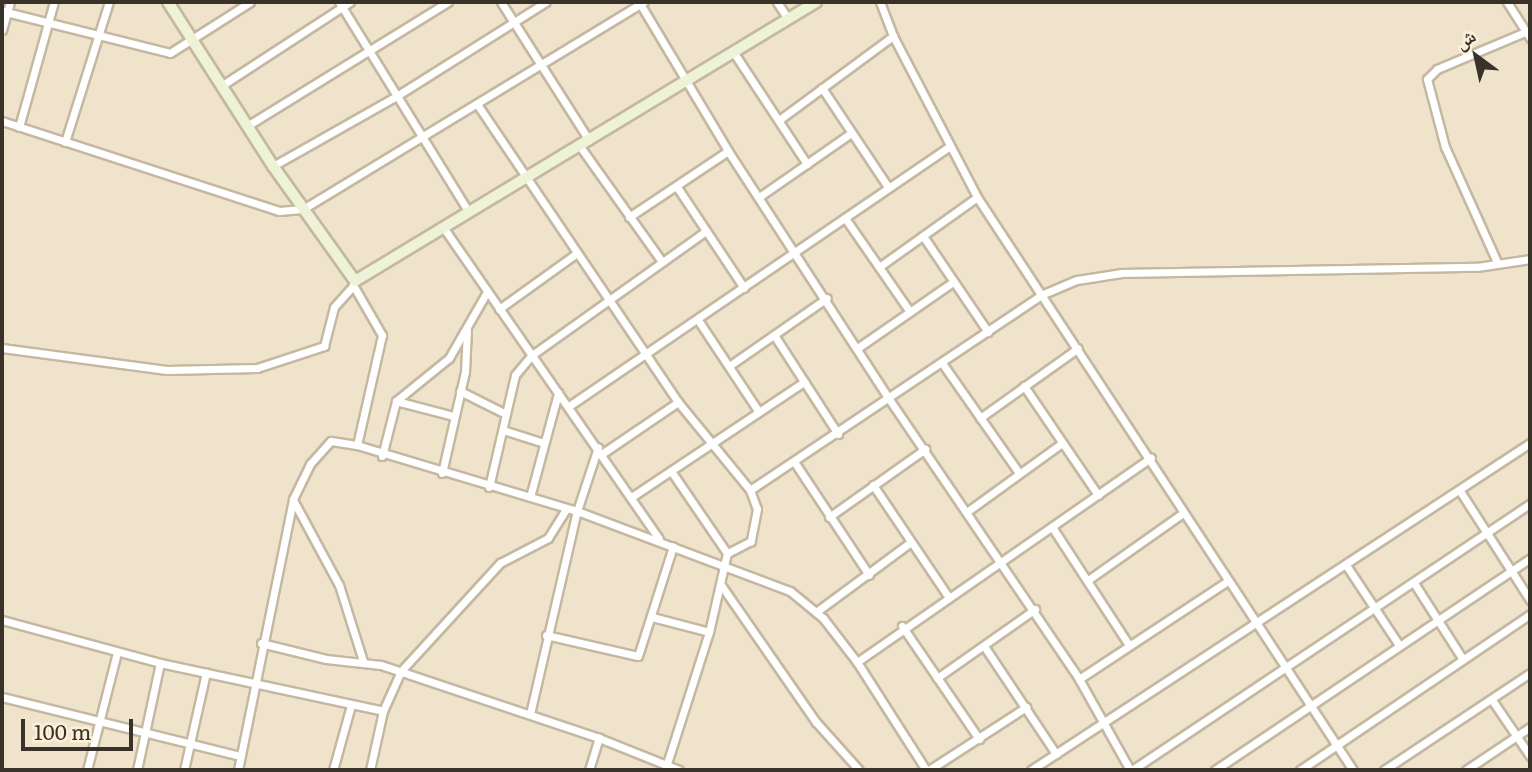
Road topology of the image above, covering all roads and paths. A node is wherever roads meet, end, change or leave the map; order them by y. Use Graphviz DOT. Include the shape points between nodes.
graph roads {
  1 [pos="10,2"];
  2 [pos="54,2"];
  3 [pos="109,2"];
  4 [pos="168,2"];
  5 [pos="250,2"];
  6 [pos="350,2"];
  7 [pos="449,2"];
  8 [pos="501,2"];
  9 [pos="546,2"];
  10 [pos="777,2"];
  11 [pos="816,2"];
  12 [pos="880,2"];
  13 [pos="1507,2"];
  14 [pos="641,3"];
  15 [pos="340,4"];
  16 [pos="5,12"];
  17 [pos="789,19"];
  18 [pos="514,21"];
  19 [pos="48,24"];
  20 [pos="2,30"];
  21 [pos="1529,34"];
  22 [pos="97,36"];
  23 [pos="893,36"];
  24 [pos="190,37"];
  25 [pos="370,53"];
  26 [pos="734,53"];
  27 [pos="542,65"];
  28 [pos="686,79"];
  29 [pos="221,86"];
  30 [pos="822,88"];
  31 [pos="395,97"];
  32 [pos="477,104"];
  33 [pos="779,120"];
  34 [pos="2,121"];
  35 [pos="247,125"];
  36 [pos="19,127"];
  37 [pos="851,133"];
  38 [pos="423,136"];
  39 [pos="65,142"];
  40 [pos="584,142"];
  41 [pos="950,146"];
  42 [pos="728,151"];
  43 [pos="807,164"];
  44 [pos="272,166"];
  45 [pos="525,177"];
  46 [pos="677,187"];
  47 [pos="888,187"];
  48 [pos="760,197"];
  49 [pos="977,197"];
  50 [pos="303,209"];
  51 [pos="468,211"];
  52 [pos="629,217"];
  53 [pos="845,218"];
  54 [pos="443,228"];
  55 [pos="706,231"];
  56 [pos="923,236"];
  57 [pos="576,253"];
  58 [pos="797,253"];
  59 [pos="1530,259"];
  60 [pos="662,262"];
  61 [pos="1497,262"];
  62 [pos="879,267"];
  63 [pos="953,282"];
  64 [pos="353,285"];
  65 [pos="744,288"];
  66 [pos="487,292"];
  67 [pos="1041,295"];
  68 [pos="607,298"];
  69 [pos="827,298"];
  70 [pos="499,309"];
  71 [pos="910,312"];
  72 [pos="698,320"];
  73 [pos="467,329"];
  74 [pos="988,332"];
  75 [pos="774,335"];
  76 [pos="859,347"];
  77 [pos="2,348"];
  78 [pos="1078,348"];
  79 [pos="645,353"];
  80 [pos="532,355"];
  81 [pos="942,363"];
  82 [pos="729,366"];
  83 [pos="804,382"];
  84 [pos="1024,386"];
  85 [pos="460,391"];
  86 [pos="558,393"];
  87 [pos="889,399"];
  88 [pos="396,401"];
  89 [pos="678,402"];
  90 [pos="569,407"];
  91 [pos="759,412"];
  92 [pos="506,414"];
  93 [pos="453,416"];
  94 [pos="980,418"];
  95 [pos="503,430"];
  96 [pos="838,434"];
  97 [pos="544,443"];
  98 [pos="712,443"];
  99 [pos="1062,443"];
  100 [pos="1530,443"];
  101 [pos="357,445"];
  102 [pos="925,449"];
  103 [pos="601,450"];
  104 [pos="382,456"];
  105 [pos="1151,458"];
  106 [pos="795,463"];
  107 [pos="671,471"];
  108 [pos="442,473"];
  109 [pos="1018,474"];
  110 [pos="873,485"];
  111 [pos="489,487"];
  112 [pos="750,491"];
  113 [pos="1460,491"];
  114 [pos="1098,495"];
  115 [pos="633,496"];
  116 [pos="530,497"];
  117 [pos="293,499"];
  118 [pos="1530,504"];
  119 [pos="566,509"];
  120 [pos="577,511"];
  121 [pos="968,511"];
  122 [pos="1183,513"];
  123 [pos="829,517"];
  124 [pos="1052,527"];
  125 [pos="1487,533"];
  126 [pos="659,539"];
  127 [pos="911,542"];
  128 [pos="674,546"];
  129 [pos="727,553"];
  130 [pos="1530,558"];
  131 [pos="1000,561"];
  132 [pos="1346,565"];
  133 [pos="725,566"];
  134 [pos="1511,571"];
  135 [pos="869,575"];
  136 [pos="1088,580"];
  137 [pos="1226,582"];
  138 [pos="1414,583"];
  139 [pos="721,584"];
  140 [pos="948,596"];
  141 [pos="1530,600"];
  142 [pos="1035,610"];
  143 [pos="1377,610"];
  144 [pos="816,612"];
  145 [pos="1530,614"];
  146 [pos="652,617"];
  147 [pos="1438,618"];
  148 [pos="2,620"];
  149 [pos="1253,625"];
  150 [pos="902,626"];
  151 [pos="709,632"];
  152 [pos="546,635"];
  153 [pos="261,643"];
  154 [pos="1399,645"];
  155 [pos="985,646"];
  156 [pos="1129,646"];
  157 [pos="117,652"];
  158 [pos="1462,658"];
  159 [pos="363,661"];
  160 [pos="857,662"];
  161 [pos="160,663"];
  162 [pos="1284,670"];
  163 [pos="401,671"];
  164 [pos="206,673"];
  165 [pos="1530,673"];
  166 [pos="937,678"];
  167 [pos="1079,679"];
  168 [pos="253,681"];
  169 [pos="2,697"];
  170 [pos="1492,700"];
  171 [pos="351,705"];
  172 [pos="1309,706"];
  173 [pos="1026,707"];
  174 [pos="383,711"];
  175 [pos="530,714"];
  176 [pos="99,721"];
  177 [pos="1104,724"];
  178 [pos="1530,727"];
  179 [pos="145,733"];
  180 [pos="1517,736"];
  181 [pos="599,737"];
  182 [pos="979,739"];
  183 [pos="190,744"];
  184 [pos="1337,746"];
  185 [pos="1056,754"];
  186 [pos="240,756"];
  187 [pos="1530,756"];
  188 [pos="666,767"];
  189 [pos="87,770"];
  190 [pos="137,770"];
  191 [pos="184,770"];
  192 [pos="238,770"];
  193 [pos="333,770"];
  194 [pos="370,770"];
  195 [pos="589,770"];
  196 [pos="679,770"];
  197 [pos="859,770"];
  198 [pos="928,770"];
  199 [pos="1031,770"];
  200 [pos="1131,770"];
  201 [pos="1214,770"];
  202 [pos="1300,770"];
  203 [pos="1353,770"];
  204 [pos="1384,770"];
  205 [pos="1466,770"];
  1 -- 16 [label="street"];
  2 -- 19 [label="street"];
  3 -- 22 [label="street"];
  4 -- 24 [label="street"];
  5 -- 24 [label="street"];
  6 -- 15 [label="street"];
  7 -- 25 [label="street"];
  8 -- 18 [label="street"];
  9 -- 18 [label="street"];
  10 -- 17 [label="street"];
  11 -- 17 [label="street"];
  12 -- 23 [label="street"];
  13 -- 21 [label="street"];
  14 -- 27 [label="street"];
  14 -- 28 [label="street"];
  15 -- 25 [label="street"];
  15 -- 29 [label="street"];
  16 -- 19 [label="street"];
  16 -- 20 [label="street"];
  17 -- 26 [label="street"];
  18 -- 27 [label="street"];
  18 -- 31 [label="street"];
  19 -- 22 [label="street"];
  19 -- 36 [label="street"];
  21 -- 61 [label="street" via="1437,69 1427,79 1445,148"];
  22 -- 24 [label="street" via="170,53"];
  22 -- 39 [label="street"];
  23 -- 30 [label="street"];
  23 -- 41 [label="street"];
  24 -- 29 [label="street"];
  25 -- 31 [label="street"];
  25 -- 35 [label="street"];
  26 -- 28 [label="street"];
  26 -- 33 [label="street"];
  27 -- 32 [label="street"];
  27 -- 40 [label="street"];
  28 -- 40 [label="street"];
  28 -- 42 [label="street"];
  29 -- 35 [label="street"];
  30 -- 33 [label="street"];
  30 -- 37 [label="street"];
  31 -- 38 [label="street"];
  31 -- 44 [label="street"];
  32 -- 38 [label="street"];
  32 -- 45 [label="street"];
  33 -- 43 [label="street"];
  34 -- 36 [label="street"];
  35 -- 44 [label="street"];
  36 -- 39 [label="street"];
  37 -- 43 [label="street"];
  37 -- 47 [label="street"];
  38 -- 50 [label="street"];
  38 -- 51 [label="street"];
  39 -- 50 [label="street" via="279,211"];
  40 -- 45 [label="street"];
  40 -- 52 [label="street"];
  41 -- 47 [label="street"];
  41 -- 49 [label="street"];
  42 -- 46 [label="street"];
  42 -- 48 [label="street"];
  43 -- 48 [label="street"];
  44 -- 50 [label="street"];
  45 -- 51 [label="street"];
  45 -- 57 [label="street"];
  46 -- 52 [label="street"];
  46 -- 55 [label="street"];
  47 -- 53 [label="street"];
  48 -- 58 [label="street"];
  49 -- 56 [label="street"];
  49 -- 67 [label="street"];
  50 -- 64 [label="street"];
  51 -- 54 [label="street"];
  52 -- 60 [label="street"];
  53 -- 58 [label="street"];
  53 -- 62 [label="street"];
  54 -- 64 [label="street"];
  54 -- 66 [label="street"];
  55 -- 60 [label="street"];
  55 -- 65 [label="street"];
  56 -- 62 [label="street"];
  56 -- 63 [label="street"];
  57 -- 68 [label="street"];
  57 -- 70 [label="street"];
  58 -- 65 [label="street"];
  58 -- 69 [label="street"];
  59 -- 61 [label="street"];
  60 -- 68 [label="street"];
  61 -- 67 [label="street" via="1477,267 1121,273 1077,280"];
  62 -- 71 [label="street"];
  63 -- 71 [label="street"];
  63 -- 74 [label="street"];
  64 -- 77 [label="street" via="334,307 324,346 257,368 167,370"];
  64 -- 101 [label="street" via="382,335"];
  65 -- 72 [label="street"];
  66 -- 70 [label="street"];
  66 -- 73 [label="street"];
  67 -- 74 [label="street"];
  67 -- 78 [label="street"];
  68 -- 79 [label="street"];
  68 -- 80 [label="street"];
  69 -- 75 [label="street"];
  69 -- 76 [label="street"];
  70 -- 80 [label="street"];
  71 -- 76 [label="street"];
  72 -- 79 [label="street"];
  72 -- 82 [label="street"];
  73 -- 85 [label="street"];
  73 -- 88 [label="street" via="449,358"];
  74 -- 81 [label="street"];
  75 -- 82 [label="street"];
  75 -- 83 [label="street"];
  76 -- 87 [label="street"];
  78 -- 84 [label="street"];
  78 -- 105 [label="street"];
  79 -- 89 [label="street"];
  79 -- 90 [label="street"];
  80 -- 86 [label="street"];
  80 -- 92 [label="street" via="516,375"];
  81 -- 87 [label="street"];
  81 -- 94 [label="street"];
  82 -- 91 [label="street"];
  83 -- 91 [label="street"];
  83 -- 96 [label="street"];
  84 -- 94 [label="street"];
  84 -- 99 [label="street"];
  85 -- 92 [label="street"];
  85 -- 93 [label="street"];
  86 -- 90 [label="street"];
  86 -- 97 [label="street"];
  87 -- 96 [label="street"];
  87 -- 102 [label="street"];
  88 -- 93 [label="street"];
  88 -- 104 [label="street"];
  89 -- 98 [label="street"];
  89 -- 103 [label="street"];
  90 -- 103 [label="street"];
  91 -- 98 [label="street"];
  92 -- 95 [label="street"];
  93 -- 108 [label="street"];
  94 -- 109 [label="street"];
  95 -- 97 [label="street"];
  95 -- 111 [label="street"];
  96 -- 106 [label="street"];
  97 -- 116 [label="street"];
  98 -- 107 [label="street"];
  98 -- 112 [label="street"];
  99 -- 109 [label="street"];
  99 -- 114 [label="street"];
  100 -- 113 [label="street"];
  101 -- 104 [label="street"];
  101 -- 117 [label="street" via="331,442 322,446"];
  102 -- 110 [label="street"];
  102 -- 121 [label="street"];
  103 -- 115 [label="street"];
  103 -- 120 [label="street"];
  104 -- 108 [label="street"];
  105 -- 114 [label="street"];
  105 -- 122 [label="street"];
  106 -- 112 [label="street"];
  106 -- 123 [label="street"];
  107 -- 115 [label="street"];
  107 -- 129 [label="street"];
  108 -- 111 [label="street"];
  109 -- 121 [label="street"];
  110 -- 123 [label="street"];
  110 -- 127 [label="street"];
  111 -- 116 [label="street"];
  112 -- 129 [label="street" via="757,509 754,534"];
  113 -- 125 [label="street"];
  113 -- 132 [label="street"];
  114 -- 124 [label="street"];
  115 -- 126 [label="street"];
  116 -- 119 [label="street"];
  117 -- 153 [label="street"];
  117 -- 159 [label="street" via="350,610"];
  118 -- 125 [label="street"];
  119 -- 120 [label="street"];
  119 -- 163 [label="street" via="548,538 517,550 480,582"];
  120 -- 126 [label="street"];
  120 -- 152 [label="street"];
  121 -- 131 [label="street"];
  122 -- 136 [label="street"];
  122 -- 137 [label="street"];
  123 -- 135 [label="street"];
  124 -- 131 [label="street"];
  124 -- 136 [label="street"];
  125 -- 134 [label="street"];
  125 -- 138 [label="street"];
  126 -- 128 [label="street"];
  127 -- 135 [label="street"];
  127 -- 140 [label="street"];
  128 -- 133 [label="street"];
  128 -- 146 [label="street"];
  129 -- 133 [label="street"];
  130 -- 134 [label="street"];
  131 -- 140 [label="street"];
  131 -- 142 [label="street"];
  132 -- 143 [label="street"];
  132 -- 149 [label="street"];
  133 -- 139 [label="street"];
  133 -- 144 [label="street" via="790,591"];
  134 -- 141 [label="street"];
  134 -- 147 [label="street"];
  135 -- 144 [label="street"];
  136 -- 156 [label="street"];
  137 -- 149 [label="street"];
  137 -- 156 [label="street"];
  138 -- 143 [label="street"];
  138 -- 147 [label="street"];
  139 -- 151 [label="street"];
  139 -- 197 [label="street" via="816,722"];
  140 -- 150 [label="street"];
  142 -- 155 [label="street"];
  142 -- 167 [label="street"];
  143 -- 154 [label="street"];
  143 -- 162 [label="street"];
  144 -- 160 [label="street"];
  145 -- 158 [label="street"];
  146 -- 151 [label="street"];
  146 -- 152 [label="street" via="641,653 633,658"];
  147 -- 154 [label="street"];
  147 -- 158 [label="street"];
  148 -- 157 [label="street"];
  149 -- 162 [label="street"];
  149 -- 177 [label="street"];
  150 -- 160 [label="street"];
  150 -- 166 [label="street"];
  151 -- 188 [label="street"];
  152 -- 175 [label="street"];
  153 -- 159 [label="street" via="326,659"];
  153 -- 168 [label="street"];
  154 -- 172 [label="street"];
  155 -- 166 [label="street"];
  155 -- 173 [label="street"];
  156 -- 167 [label="street"];
  157 -- 161 [label="street"];
  157 -- 176 [label="street"];
  158 -- 184 [label="street"];
  159 -- 163 [label="street"];
  160 -- 198 [label="street"];
  161 -- 164 [label="street"];
  161 -- 179 [label="street"];
  162 -- 172 [label="street"];
  162 -- 200 [label="street"];
  163 -- 174 [label="street"];
  163 -- 175 [label="street"];
  164 -- 168 [label="street"];
  164 -- 183 [label="street"];
  165 -- 170 [label="street"];
  166 -- 182 [label="street"];
  167 -- 177 [label="street"];
  168 -- 171 [label="street"];
  168 -- 186 [label="street"];
  169 -- 176 [label="street"];
  170 -- 180 [label="street"];
  170 -- 204 [label="street"];
  171 -- 174 [label="street"];
  171 -- 193 [label="street"];
  172 -- 184 [label="street"];
  172 -- 201 [label="street"];
  173 -- 182 [label="street"];
  173 -- 185 [label="street"];
  174 -- 194 [label="street"];
  175 -- 181 [label="street"];
  176 -- 179 [label="street"];
  176 -- 189 [label="street"];
  177 -- 185 [label="street"];
  177 -- 200 [label="street"];
  178 -- 180 [label="street"];
  179 -- 183 [label="street"];
  179 -- 190 [label="street"];
  180 -- 187 [label="street"];
  180 -- 205 [label="street"];
  181 -- 188 [label="street"];
  181 -- 195 [label="street"];
  182 -- 198 [label="street"];
  183 -- 186 [label="street"];
  183 -- 191 [label="street"];
  184 -- 202 [label="street"];
  184 -- 203 [label="street"];
  185 -- 199 [label="street"];
  186 -- 192 [label="street"];
  188 -- 196 [label="street"];
}
